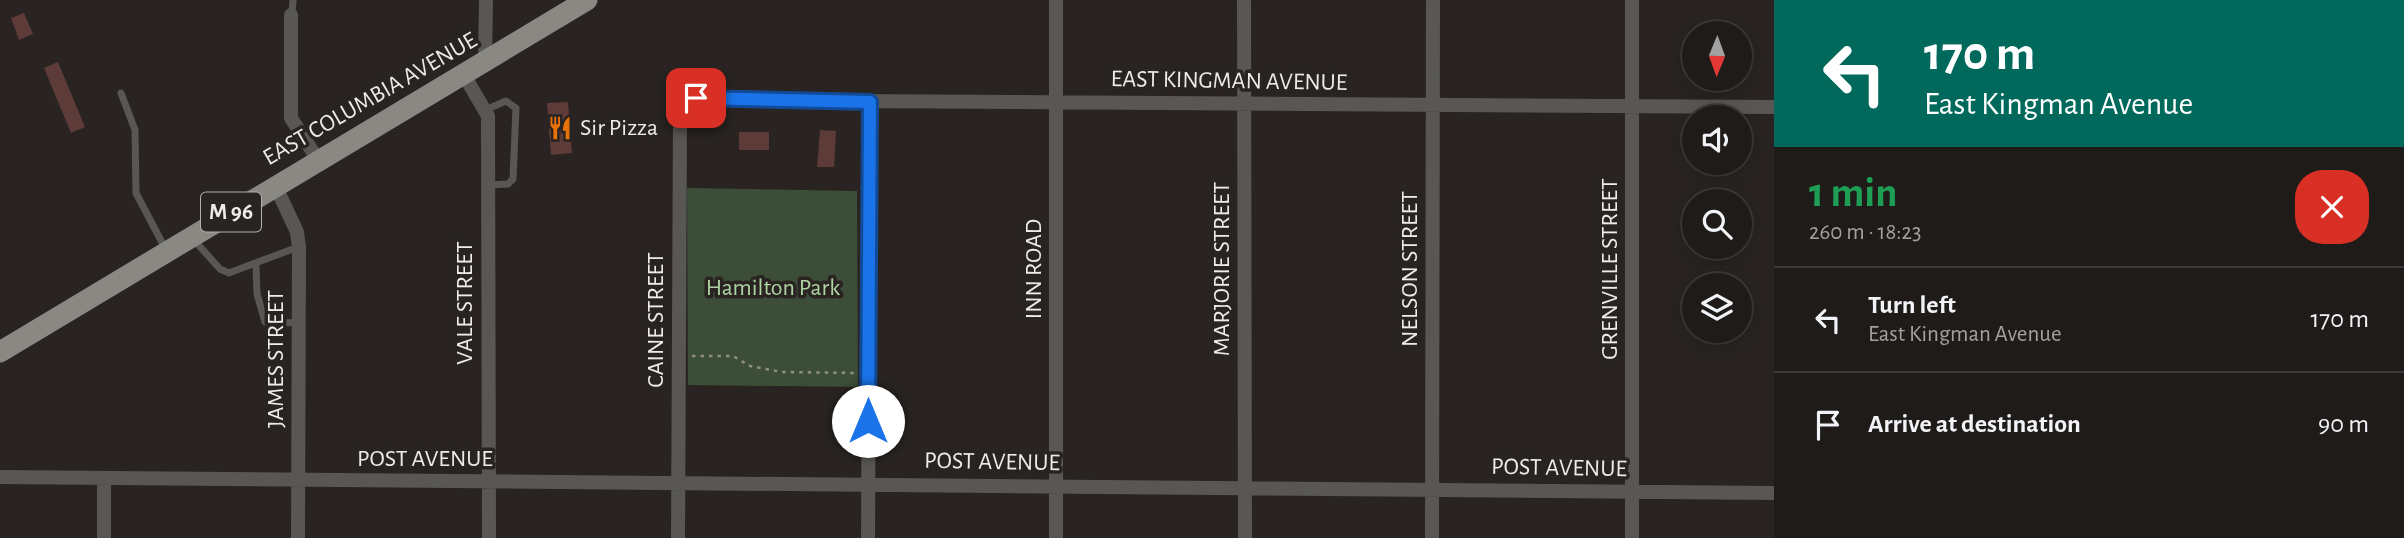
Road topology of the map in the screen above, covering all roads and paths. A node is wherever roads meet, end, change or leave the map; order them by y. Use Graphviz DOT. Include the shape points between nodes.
graph roads {
  1 [pos="293,0"];
  2 [pos="486,0"];
  3 [pos="1056,0"];
  4 [pos="1244,0"];
  5 [pos="1433,0"];
  6 [pos="1632,0"];
  7 [pos="581,1"];
  8 [pos="292,15"];
  9 [pos="485,62"];
  10 [pos="464,75"];
  11 [pos="121,93"];
  12 [pos="870,102"];
  13 [pos="1056,102"];
  14 [pos="685,104"];
  15 [pos="1244,104"];
  16 [pos="1433,105"];
  17 [pos="1633,106"];
  18 [pos="1774,107"];
  19 [pos="484,110"];
  20 [pos="318,160"];
  21 [pos="488,185"];
  22 [pos="275,186"];
  23 [pos="191,236"];
  24 [pos="299,247"];
  25 [pos="167,251"];
  26 [pos="256,265"];
  27 [pos="299,323"];
  28 [pos="0,352"];
  29 [pos="679,359"];
  30 [pos="869,374"];
  31 [pos="0,477"];
  32 [pos="104,479"];
  33 [pos="298,481"];
  34 [pos="489,482"];
  35 [pos="678,482"];
  36 [pos="868,484"];
  37 [pos="1056,486"];
  38 [pos="1245,488"];
  39 [pos="1433,489"];
  40 [pos="1632,492"];
  41 [pos="1774,493"];
  42 [pos="104,538"];
  43 [pos="298,538"];
  44 [pos="489,538"];
  45 [pos="678,538"];
  46 [pos="868,538"];
  47 [pos="1056,538"];
  48 [pos="1245,538"];
  49 [pos="1432,538"];
  50 [pos="1632,538"];
  1 -- 8 [label="lane"];
  2 -- 9 [label="street"];
  3 -- 13 [label="street, INN ROAD"];
  4 -- 15 [label="street, MARJORIE STREET"];
  5 -- 16 [label="street, NELSON STREET"];
  6 -- 17 [label="street, GRENVILLE STREET"];
  7 -- 9 [label="main road, EAST COLUMBIA AVENUE / M 96"];
  8 -- 20 [label="street" via="291,118"];
  9 -- 10 [label="main road, EAST COLUMBIA AVENUE / M 96"];
  10 -- 19 [label="street, VALE STREET"];
  10 -- 20 [label="main road, EAST COLUMBIA AVENUE / M 96"];
  11 -- 25 [label="lane" via="135,130 136,193"];
  12 -- 13 [label="street, EAST KINGMAN AVENUE"];
  12 -- 14 [label="street, EAST KINGMAN AVENUE" via="696,98"];
  12 -- 30 [label="street"];
  13 -- 15 [label="street, EAST KINGMAN AVENUE"];
  13 -- 37 [label="street, INN ROAD"];
  14 -- 29 [label="street, CAINE STREET" via="680,116"];
  15 -- 16 [label="street, EAST KINGMAN AVENUE"];
  15 -- 38 [label="street, MARJORIE STREET"];
  16 -- 17 [label="street, EAST KINGMAN AVENUE"];
  16 -- 39 [label="street, NELSON STREET"];
  17 -- 18 [label="street, EAST KINGMAN AVENUE"];
  17 -- 40 [label="street, GRENVILLE STREET"];
  19 -- 21 [label="street, VALE STREET" via="488,116"];
  19 -- 21 [label="lane" via="506,101 516,108 513,179 508,184"];
  20 -- 22 [label="main road, EAST COLUMBIA AVENUE / M 96"];
  21 -- 34 [label="street, VALE STREET"];
  22 -- 23 [label="main road, EAST COLUMBIA AVENUE / M 96"];
  22 -- 24 [label="street, JAMES STREET" via="297,232"];
  23 -- 25 [label="main road, EAST COLUMBIA AVENUE / M 96"];
  23 -- 26 [label="lane" via="220,269 229,273"];
  24 -- 26 [label="lane"];
  24 -- 27 [label="street, JAMES STREET"];
  25 -- 28 [label="main road, EAST COLUMBIA AVENUE / M 96"];
  26 -- 27 [label="lane" via="257,294 265,322"];
  27 -- 33 [label="street, JAMES STREET"];
  29 -- 30 [label="path" via="725,355 782,372"];
  29 -- 35 [label="street, CAINE STREET"];
  30 -- 36 [label="street"];
  31 -- 32 [label="street, POST AVENUE"];
  32 -- 33 [label="street, POST AVENUE"];
  32 -- 42 [label="street"];
  33 -- 34 [label="street, POST AVENUE"];
  33 -- 43 [label="street, JAMES STREET"];
  34 -- 35 [label="street, POST AVENUE"];
  34 -- 44 [label="street, VALE STREET"];
  35 -- 36 [label="street, POST AVENUE"];
  35 -- 45 [label="street, CAINE STREET"];
  36 -- 37 [label="street, POST AVENUE"];
  36 -- 46 [label="street"];
  37 -- 38 [label="street, POST AVENUE"];
  37 -- 47 [label="street, INN ROAD"];
  38 -- 39 [label="street, POST AVENUE"];
  38 -- 48 [label="street, MARJORIE STREET"];
  39 -- 40 [label="street, POST AVENUE"];
  39 -- 49 [label="street, NELSON STREET"];
  40 -- 41 [label="street, POST AVENUE"];
  40 -- 50 [label="street, GRENVILLE STREET"];
}
